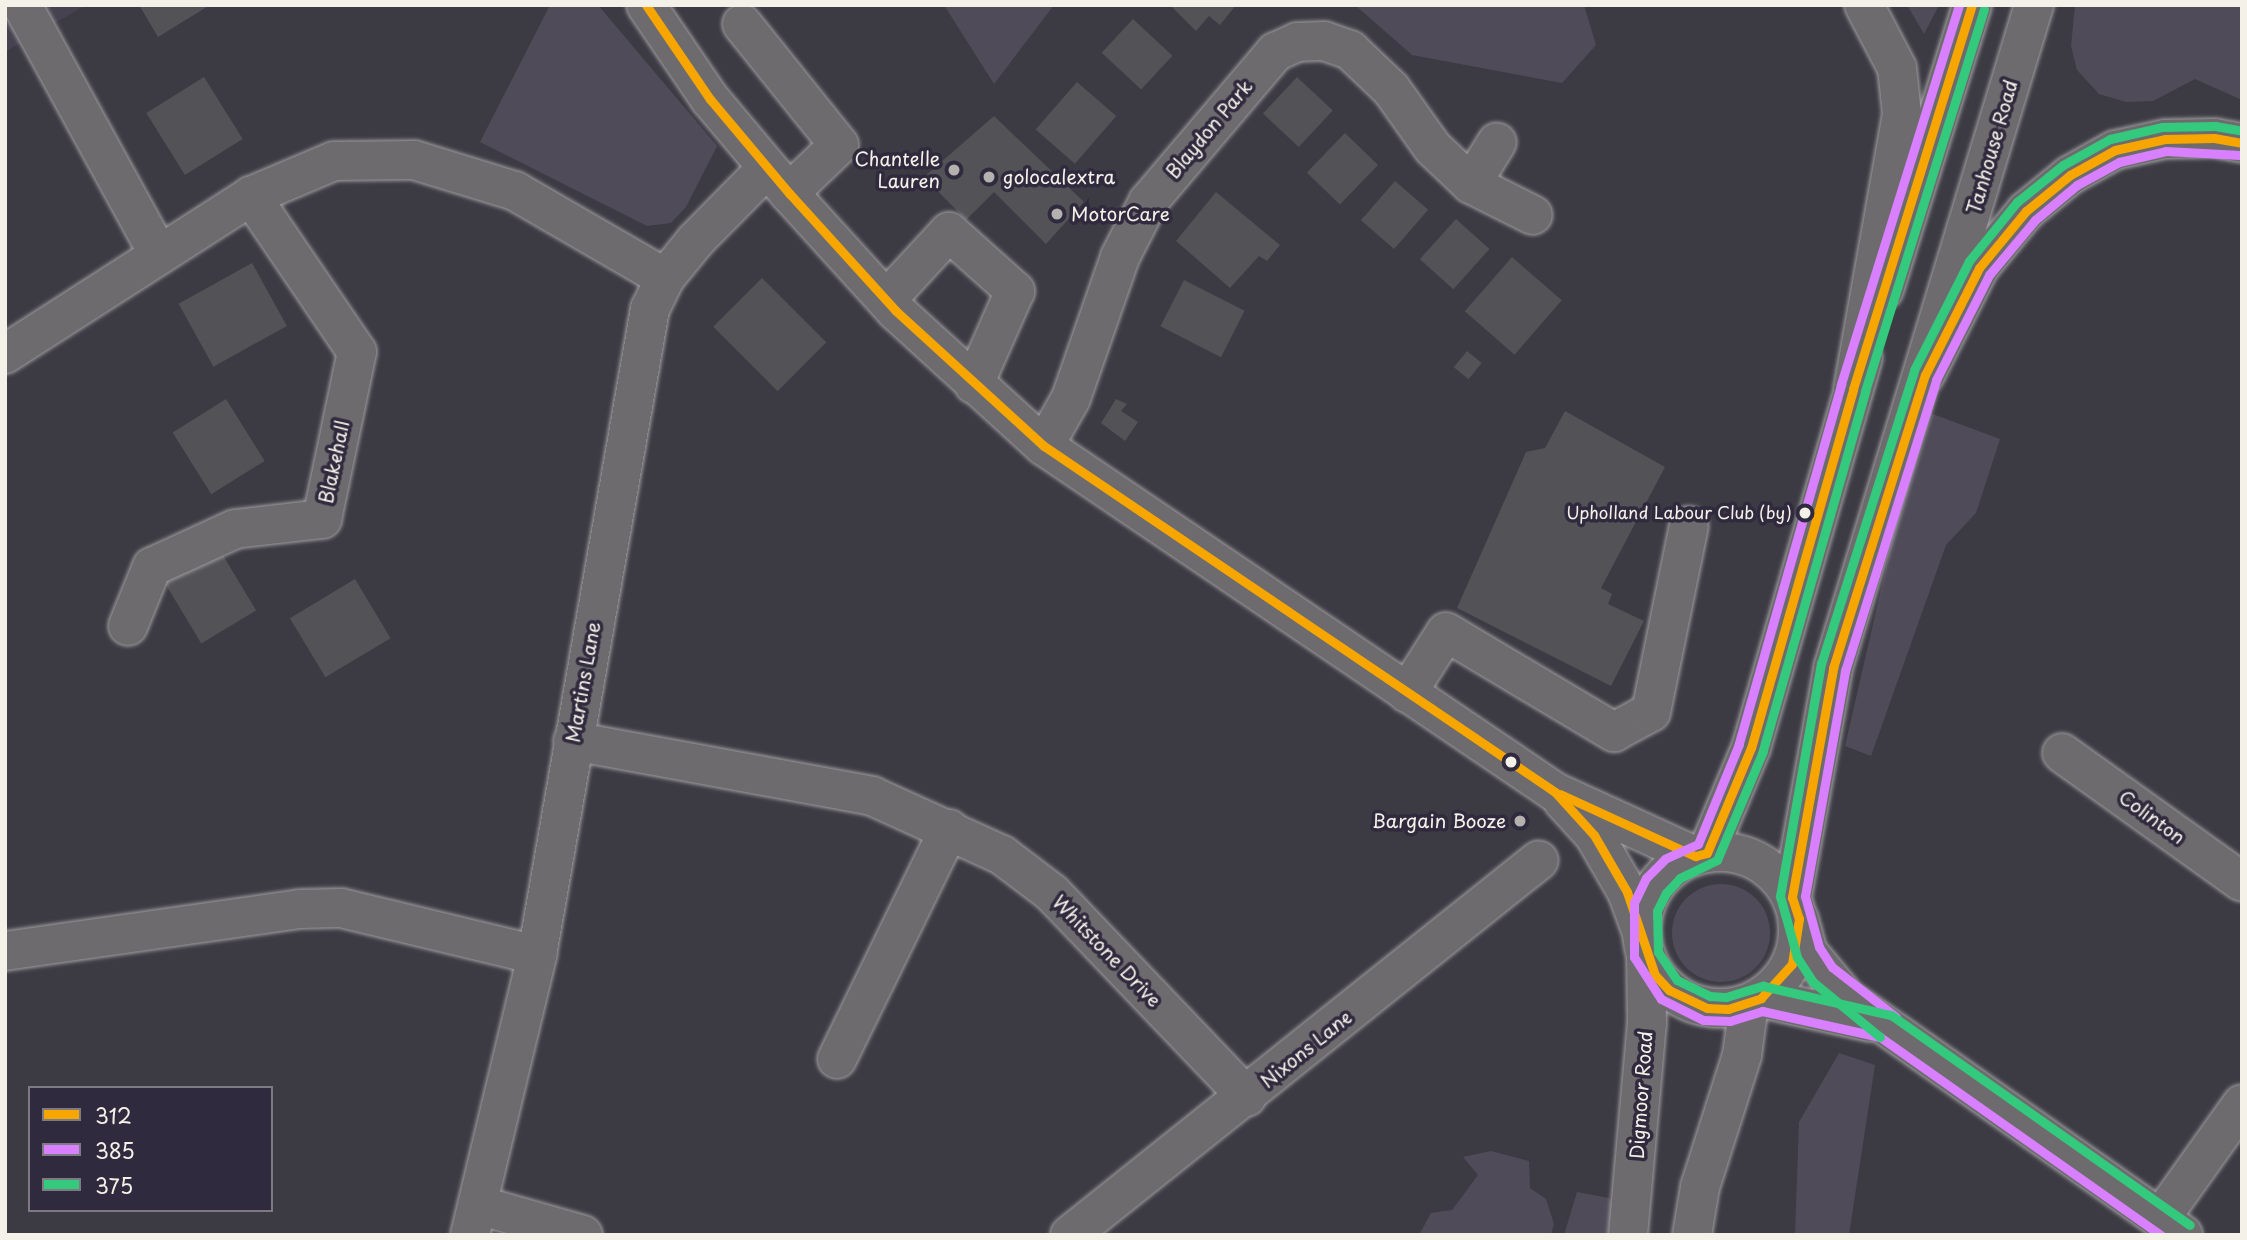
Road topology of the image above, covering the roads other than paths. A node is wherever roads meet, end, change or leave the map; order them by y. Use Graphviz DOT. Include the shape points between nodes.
graph roads {
  1 [pos="22,5"];
  2 [pos="646,5"];
  3 [pos="1864,5"];
  4 [pos="1972,5"];
  5 [pos="2034,5"];
  6 [pos="742,24"];
  7 [pos="1497,142"];
  8 [pos="2242,143"];
  9 [pos="778,181"];
  10 [pos="1471,184"];
  11 [pos="251,196"];
  12 [pos="1533,215"];
  13 [pos="159,256"];
  14 [pos="665,278"];
  15 [pos="888,299"];
  16 [pos="5,354"];
  17 [pos="1925,375"];
  18 [pos="974,384"];
  19 [pos="1853,389"];
  20 [pos="1044,446"];
  21 [pos="1689,526"];
  22 [pos="128,625"];
  23 [pos="1407,693"];
  24 [pos="573,741"];
  25 [pos="2062,753"];
  26 [pos="1555,792"];
  27 [pos="949,829"];
  28 [pos="1701,854"];
  29 [pos="1539,860"];
  30 [pos="2242,882"];
  31 [pos="1795,908"];
  32 [pos="1644,944"];
  33 [pos="5,951"];
  34 [pos="537,956"];
  35 [pos="1755,1001"];
  36 [pos="1885,1026"];
  37 [pos="837,1059"];
  38 [pos="1247,1097"];
  39 [pos="2242,1104"];
  40 [pos="474,1220"];
  41 [pos="2171,1227"];
  42 [pos="583,1235"];
  43 [pos="1070,1235"];
  44 [pos="1628,1235"];
  45 [pos="1692,1235"];
  1 -- 13 [label="street"];
  2 -- 9 [label="street" via="710,99"];
  3 -- 19 [label="street" via="1897,68 1902,114"];
  4 -- 19 [label="street"];
  5 -- 17 [label="street, Tanhouse Road"];
  6 -- 9 [label="street, Martins Lane" via="839,145"];
  7 -- 10 [label="street"];
  8 -- 17 [label="street" via="2214,138 2165,139 2115,150 2070,175 2026,211 1979,268"];
  9 -- 14 [label="street, Martins Lane"];
  9 -- 15 [label="street"];
  10 -- 12 [label="street, Blaydon Park"];
  10 -- 20 [label="street, Blaydon Park" via="1433,148 1391,89 1350,50 1324,41 1297,42 1275,52 1148,202 1120,257 1071,398"];
  11 -- 13 [label="street"];
  11 -- 14 [label="street" via="334,162 414,160 515,191"];
  11 -- 22 [label="street, Blakehall" via="356,352 322,519 235,529 152,567"];
  13 -- 16 [label="street"];
  14 -- 24 [label="street, Martins Lane" via="650,309"];
  15 -- 18 [label="street"];
  15 -- 18 [label="street" via="949,232 1015,291"];
  17 -- 31 [label="street, Tanhouse Road" via="1833,668"];
  18 -- 20 [label="street"];
  19 -- 28 [label="street" via="1751,748"];
  20 -- 23 [label="street"];
  21 -- 23 [label="street" via="1651,712 1614,732 1446,632"];
  23 -- 26 [label="street"];
  24 -- 27 [label="street, Whitstone Drive" via="872,796"];
  24 -- 34 [label="street, Martins Lane"];
  25 -- 30 [label="street, Colinton"];
  26 -- 28 [label="street"];
  26 -- 32 [label="street" via="1594,835 1627,892"];
  27 -- 37 [label="street"];
  27 -- 38 [label="street, Whitstone Drive" via="1002,855 1052,893"];
  28 -- 31 [label="street" via="1733,853 1757,861 1777,876"];
  28 -- 32 [label="street" via="1673,868 1656,886 1645,908"];
  29 -- 38 [label="street, Nixons Lane"];
  31 -- 35 [label="street" via="1792,964"];
  31 -- 36 [label="street" via="1808,952 1824,975"];
  32 -- 35 [label="street" via="1662,982 1687,1001 1707,1008"];
  32 -- 44 [label="street, Digmoor Road" via="1647,1024"];
  33 -- 34 [label="street" via="300,909 341,908"];
  34 -- 40 [label="street, Martins Lane"];
  35 -- 36 [label="street"];
  35 -- 45 [label="street" via="1719,1119"];
  36 -- 41 [label="street"];
  38 -- 43 [label="street, Nixons Lane"];
  39 -- 41 [label="street"];
  40 -- 42 [label="street"];
}
